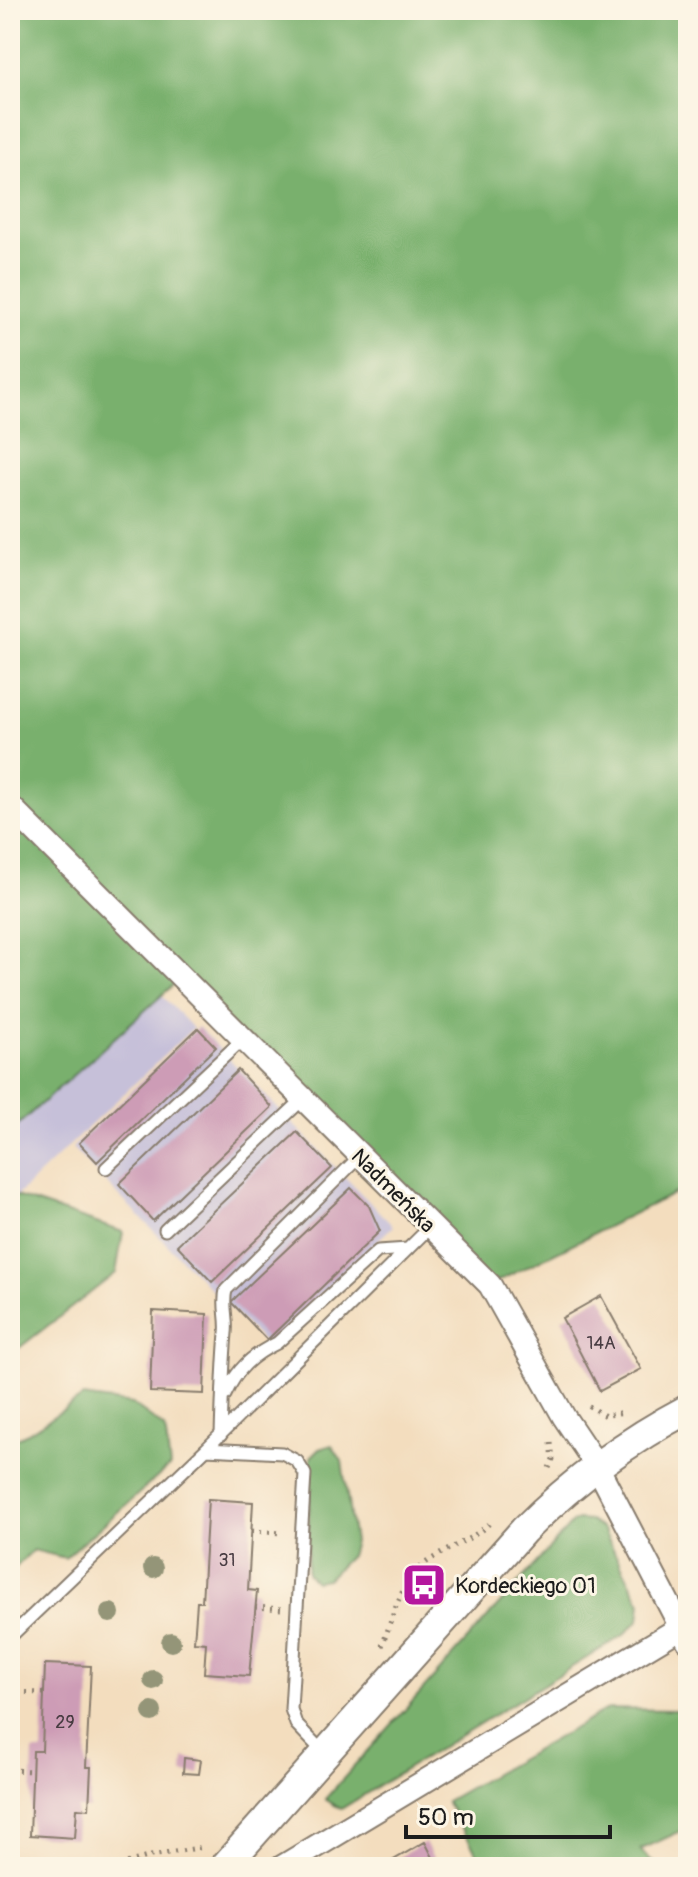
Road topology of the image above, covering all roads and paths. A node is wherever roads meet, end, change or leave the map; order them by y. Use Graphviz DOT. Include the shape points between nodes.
graph roads {
  1 [pos="10,806"];
  2 [pos="243,1039"];
  3 [pos="303,1099"];
  4 [pos="360,1156"];
  5 [pos="106,1168"];
  6 [pos="431,1226"];
  7 [pos="165,1230"];
  8 [pos="408,1249"];
  9 [pos="222,1403"];
  10 [pos="587,1403"];
  11 [pos="627,1409"];
  12 [pos="688,1409"];
  13 [pos="221,1435"];
  14 [pos="546,1436"];
  15 [pos="206,1449"];
  16 [pos="597,1466"];
  17 [pos="543,1475"];
  18 [pos="491,1522"];
  19 [pos="252,1531"];
  20 [pos="291,1533"];
  21 [pos="255,1607"];
  22 [pos="396,1607"];
  23 [pos="286,1609"];
  24 [pos="686,1630"];
  25 [pos="10,1637"];
  26 [pos="10,1692"];
  27 [pos="44,1693"];
  28 [pos="324,1754"];
  29 [pos="10,1770"];
  30 [pos="33,1771"];
  31 [pos="220,1856"];
  32 [pos="112,1867"];
  33 [pos="282,1867"];
  1 -- 2 [label="street, Nadmeńska"];
  2 -- 3 [label="street, Nadmeńska"];
  2 -- 5 [label="lane"];
  3 -- 4 [label="street, Nadmeńska"];
  3 -- 7 [label="lane"];
  4 -- 6 [label="street, Nadmeńska"];
  4 -- 9 [label="lane" via="226,1290"];
  6 -- 8 [label="lane"];
  6 -- 16 [label="street, Nadmeńska" via="490,1285"];
  8 -- 9 [label="lane" via="378,1251 277,1343 244,1364"];
  8 -- 13 [label="lane"];
  9 -- 13 [label="lane"];
  10 -- 11 [label="path" via="605,1416"];
  12 -- 16 [label="street"];
  13 -- 15 [label="lane"];
  14 -- 17 [label="path" via="553,1459"];
  15 -- 25 [label="lane"];
  15 -- 28 [label="lane" via="282,1453 297,1461 305,1474 291,1709 296,1724"];
  16 -- 24 [label="street, Nadmeńska"];
  16 -- 28 [label="street" via="524,1530"];
  18 -- 22 [label="path" via="417,1571"];
  19 -- 20 [label="path"];
  21 -- 23 [label="path"];
  24 -- 33 [label="street"];
  26 -- 27 [label="path"];
  28 -- 31 [label="street"];
  29 -- 30 [label="path"];
  31 -- 32 [label="path" via="151,1856"];
}
